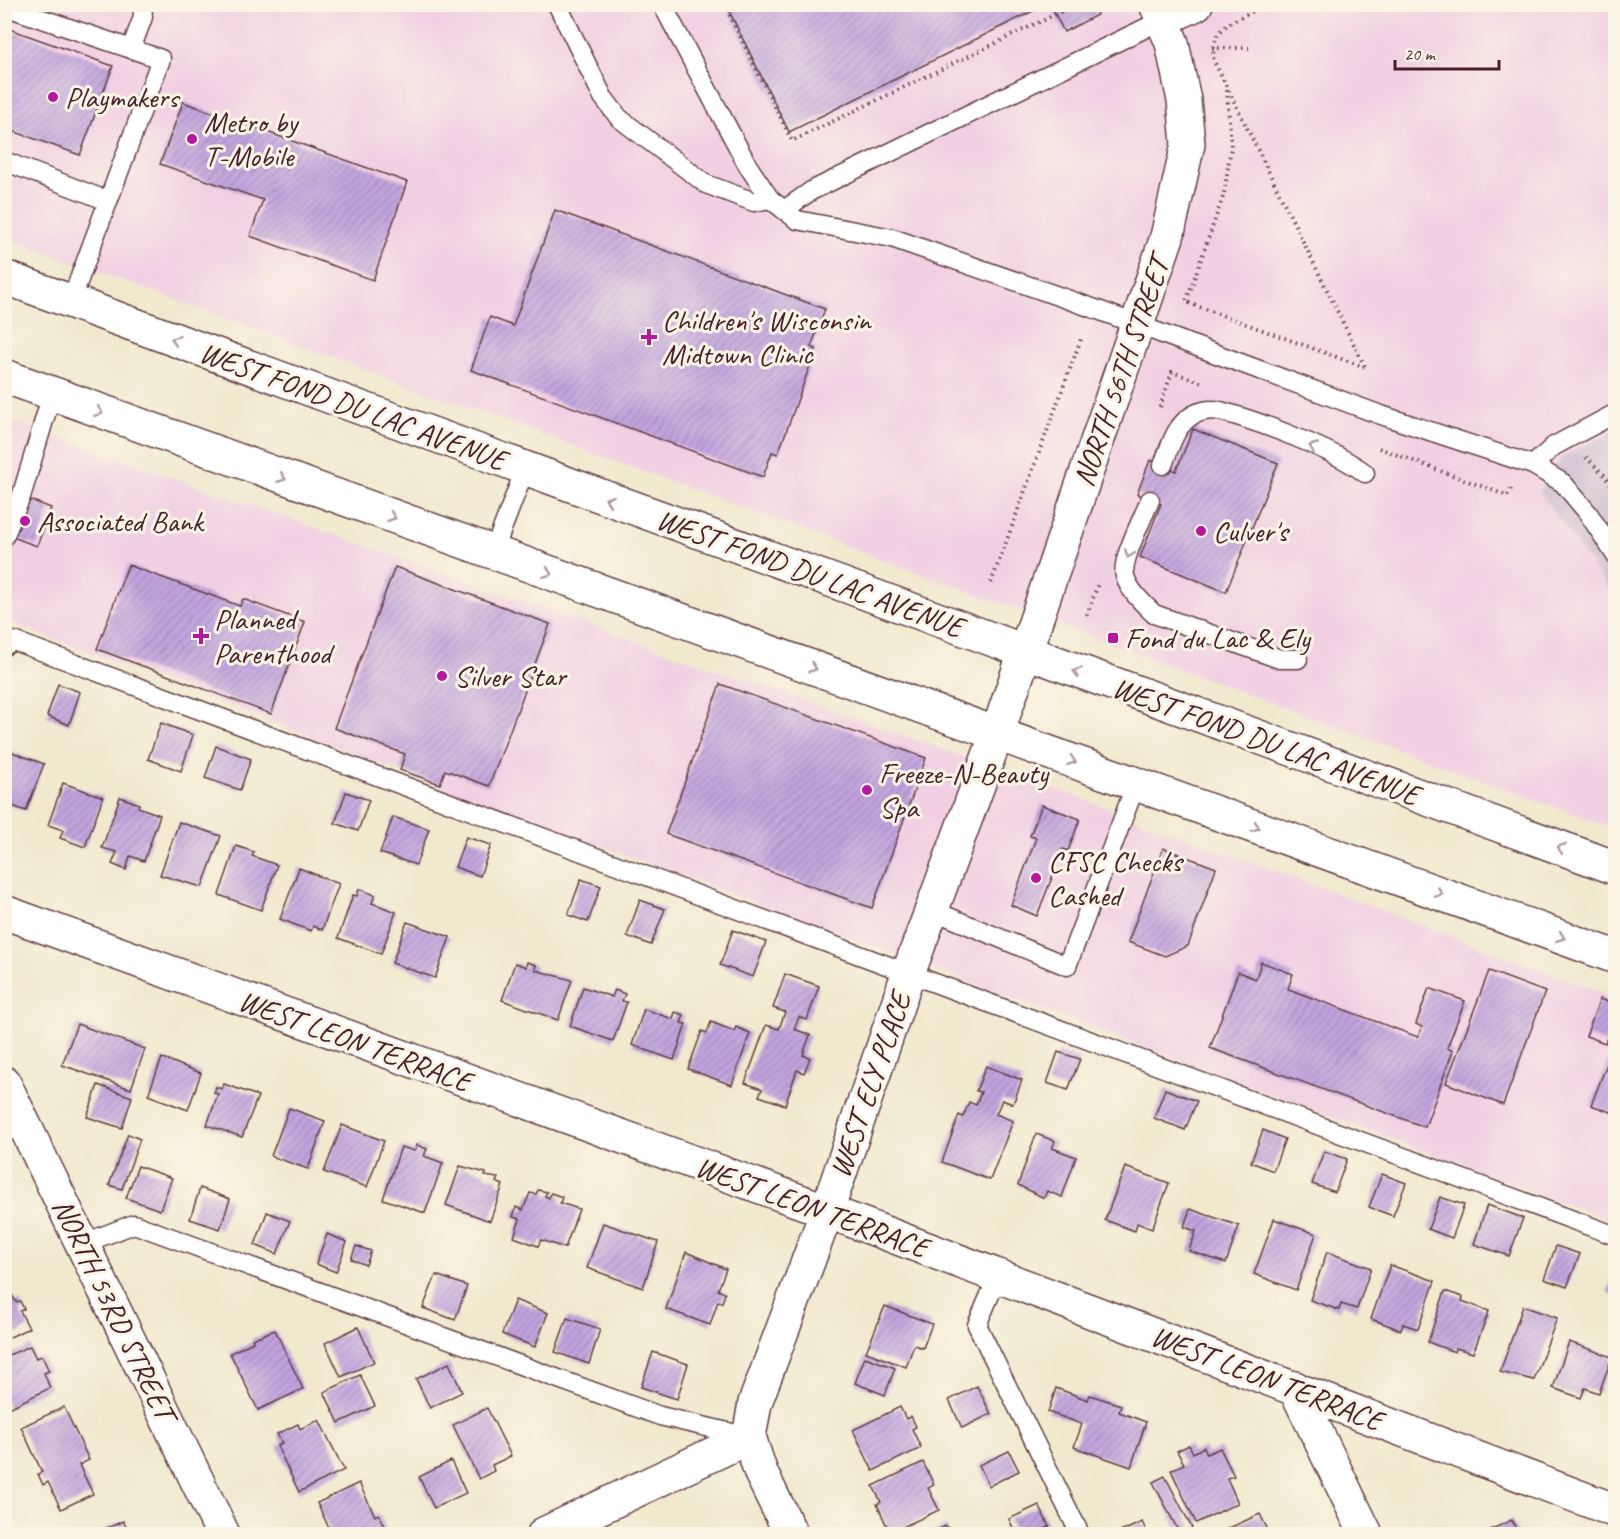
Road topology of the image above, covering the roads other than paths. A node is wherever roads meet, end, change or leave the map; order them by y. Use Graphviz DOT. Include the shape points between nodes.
graph roads {
  1 [pos="142,4"];
  2 [pos="557,4"];
  3 [pos="662,4"];
  4 [pos="1196,4"];
  5 [pos="4,6"];
  6 [pos="1159,12"];
  7 [pos="131,49"];
  8 [pos="4,161"];
  9 [pos="108,201"];
  10 [pos="777,205"];
  11 [pos="4,277"];
  12 [pos="71,301"];
  13 [pos="1138,324"];
  14 [pos="4,376"];
  15 [pos="52,394"];
  16 [pos="1616,413"];
  17 [pos="1163,465"];
  18 [pos="1533,465"];
  19 [pos="525,469"];
  20 [pos="1365,473"];
  21 [pos="1150,500"];
  22 [pos="4,537"];
  23 [pos="493,553"];
  24 [pos="1616,556"];
  25 [pos="4,646"];
  26 [pos="1026,653"];
  27 [pos="1298,659"];
  28 [pos="998,734"];
  29 [pos="1136,784"];
  30 [pos="1616,868"];
  31 [pos="932,910"];
  32 [pos="4,912"];
  33 [pos="1616,957"];
  34 [pos="908,974"];
  35 [pos="4,1083"];
  36 [pos="827,1211"];
  37 [pos="1616,1236"];
  38 [pos="82,1244"];
  39 [pos="998,1276"];
  40 [pos="1295,1388"];
  41 [pos="749,1437"];
  42 [pos="1616,1511"];
  43 [pos="223,1534"];
  44 [pos="544,1534"];
  45 [pos="791,1534"];
  46 [pos="1080,1534"];
  47 [pos="1366,1534"];
  1 -- 7 [label="lane" via="143,17"];
  2 -- 10 [label="lane" via="603,97 619,118 706,184 754,202"];
  3 -- 10 [label="lane" via="747,166"];
  4 -- 6 [label="street"];
  5 -- 7 [label="lane"];
  6 -- 10 [label="lane" via="812,191"];
  6 -- 13 [label="street, NORTH 56TH STREET" via="1172,43 1188,144 1167,237"];
  7 -- 9 [label="lane" via="161,59"];
  8 -- 9 [label="lane"];
  9 -- 12 [label="lane"];
  10 -- 13 [label="lane" via="797,220 892,238"];
  11 -- 12 [label="street, WEST FOND DU LAC AVENUE"];
  19 -- 12 [label="street, WEST FOND DU LAC AVENUE, one-way"];
  13 -- 18 [label="lane" via="1378,414"];
  13 -- 26 [label="street, NORTH 56TH STREET"];
  14 -- 15 [label="street"];
  15 -- 22 [label="lane" via="21,497"];
  15 -- 23 [label="street, one-way"];
  16 -- 18 [label="lane" via="1554,446"];
  20 -- 17 [label="lane, one-way" via="1340,458 1218,411 1205,411 1182,422"];
  18 -- 24 [label="lane" via="1563,483"];
  19 -- 23 [label="lane"];
  26 -- 19 [label="street, WEST FOND DU LAC AVENUE, one-way"];
  21 -- 27 [label="lane, one-way" via="1124,575 1144,604 1154,614 1280,659"];
  23 -- 28 [label="street, one-way"];
  25 -- 34 [label="lane" via="14,641"];
  26 -- 28 [label="street, NORTH 56TH STREET"];
  30 -- 26 [label="street, WEST FOND DU LAC AVENUE, one-way"];
  28 -- 29 [label="street, one-way"];
  28 -- 31 [label="street, WEST ELY PLACE"];
  29 -- 31 [label="lane" via="1067,966"];
  29 -- 33 [label="street, one-way"];
  31 -- 34 [label="street, WEST ELY PLACE"];
  32 -- 36 [label="street, WEST LEON TERRACE"];
  34 -- 36 [label="street, WEST ELY PLACE"];
  34 -- 37 [label="lane"];
  35 -- 38 [label="street, NORTH 53RD STREET"];
  36 -- 39 [label="street, WEST LEON TERRACE"];
  36 -- 41 [label="street, WEST ELY PLACE" via="755,1403"];
  38 -- 41 [label="lane" via="134,1224 660,1416"];
  38 -- 43 [label="street, NORTH 53RD STREET"];
  39 -- 40 [label="street, WEST LEON TERRACE"];
  39 -- 46 [label="lane" via="977,1325"];
  40 -- 42 [label="street, WEST LEON TERRACE"];
  40 -- 47 [label="street"];
  41 -- 44 [label="street"];
  41 -- 45 [label="street" via="761,1473"];
}
